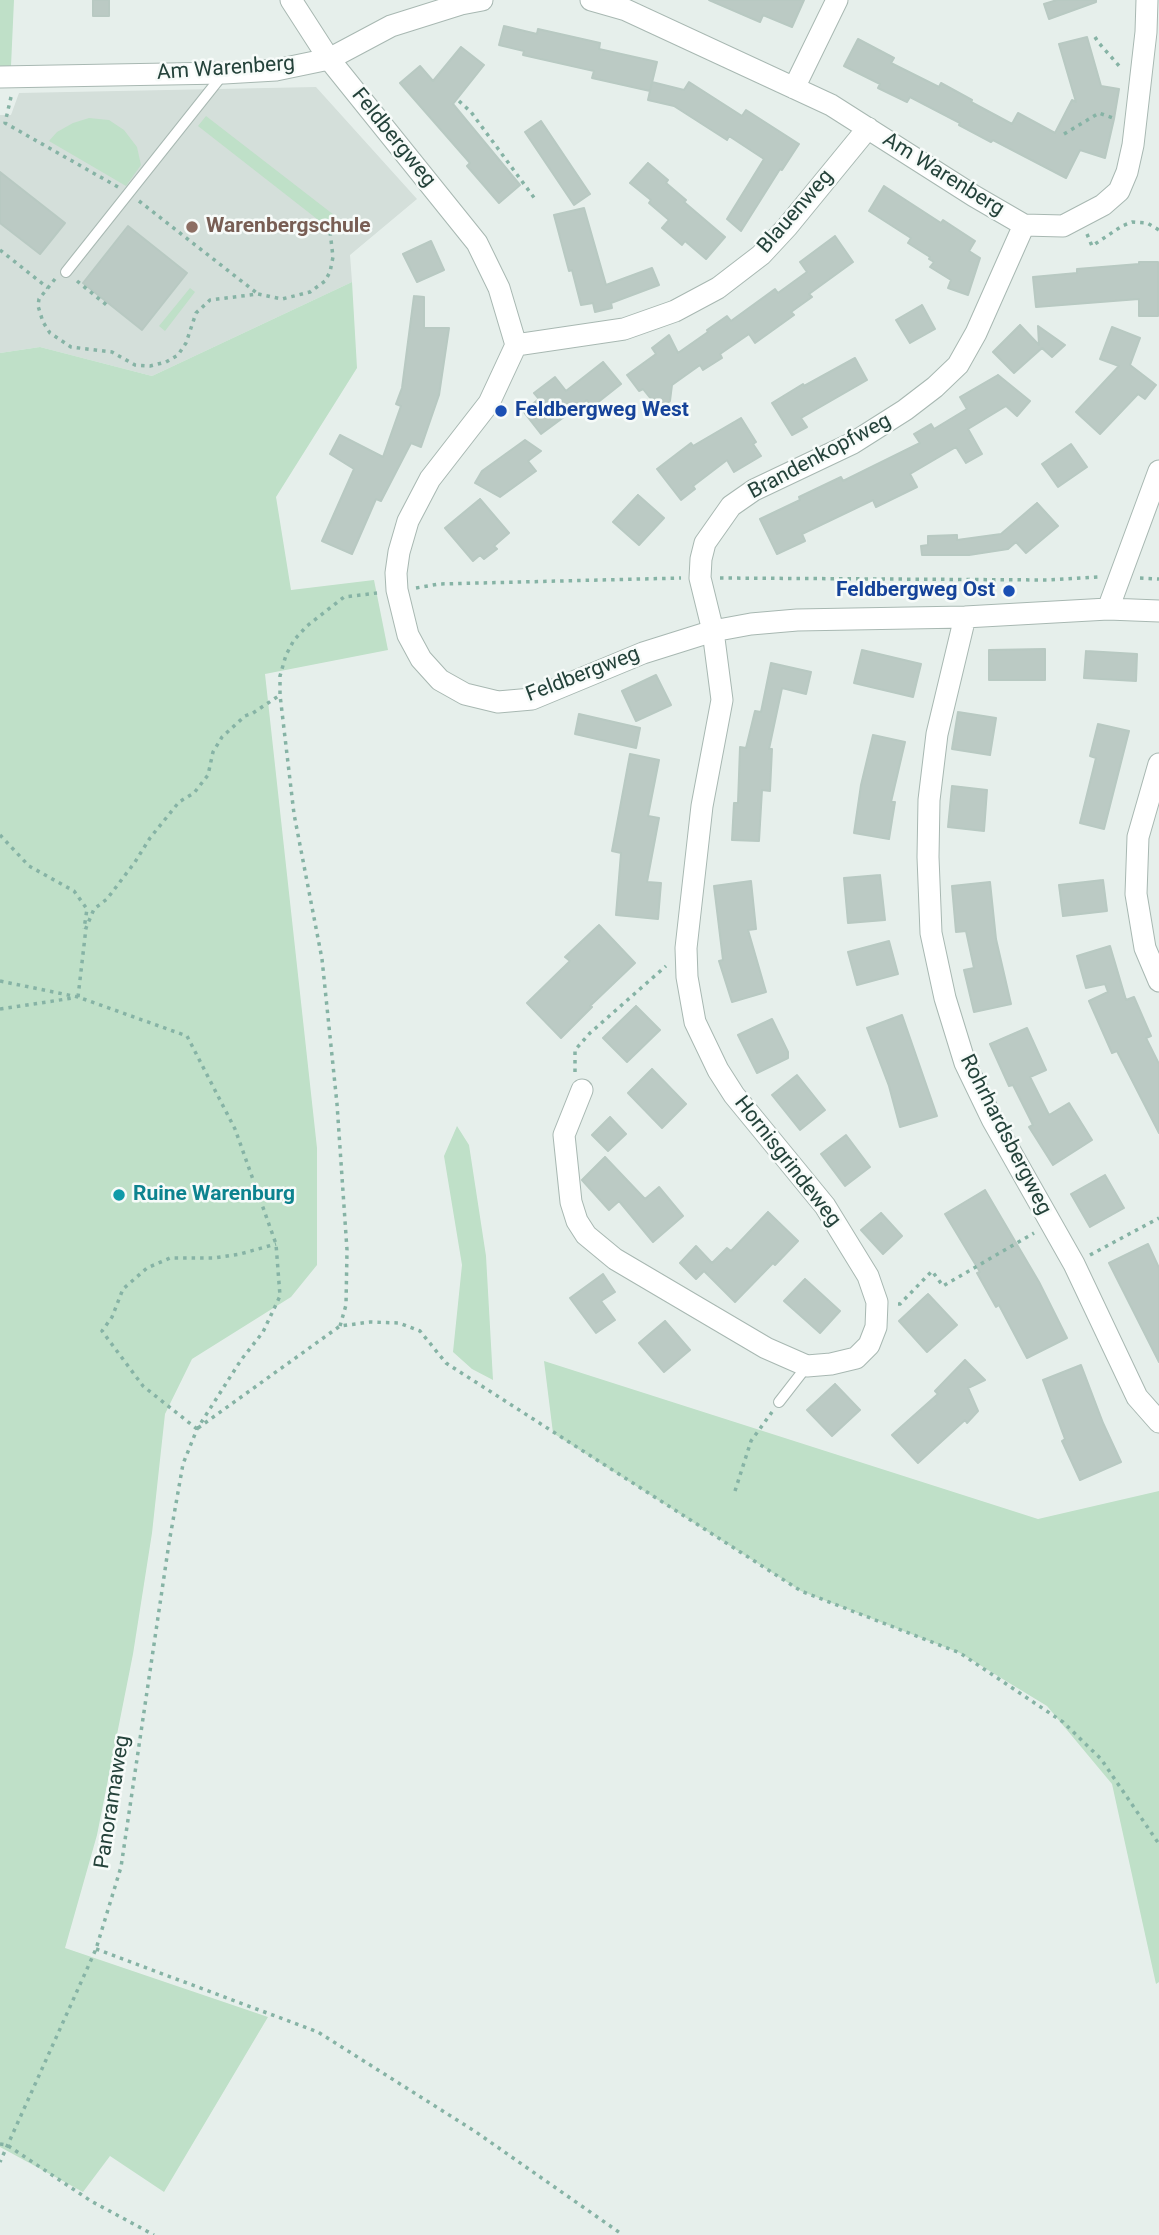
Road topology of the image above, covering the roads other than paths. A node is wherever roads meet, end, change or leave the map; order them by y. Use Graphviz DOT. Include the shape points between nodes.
graph roads {
  1 [pos="291,0"];
  2 [pos="482,0"];
  3 [pos="591,0"];
  4 [pos="837,0"];
  5 [pos="1147,0"];
  6 [pos="329,59"];
  7 [pos="225,74"];
  8 [pos="0,78"];
  9 [pos="794,88"];
  10 [pos="868,128"];
  11 [pos="1024,225"];
  12 [pos="66,272"];
  13 [pos="516,345"];
  14 [pos="1159,471"];
  15 [pos="1108,609"];
  16 [pos="1159,611"];
  17 [pos="965,617"];
  18 [pos="713,631"];
  19 [pos="1159,764"];
  20 [pos="1159,981"];
  21 [pos="582,1090"];
  22 [pos="807,1366"];
  23 [pos="779,1402"];
  24 [pos="1159,1422"];
  1 -- 6 [label="street, Feldbergweg"];
  2 -- 6 [label="street, Am Warenberg" via="391,26"];
  3 -- 9 [label="street, Am Warenberg" via="626,10"];
  4 -- 9 [label="street"];
  5 -- 11 [label="street, Am Warenberg" via="1142,73 1127,172 1119,191 1063,226"];
  6 -- 7 [label="street, Am Warenberg"];
  6 -- 13 [label="street, Feldbergweg" via="477,243 499,288"];
  7 -- 8 [label="street, Am Warenberg"];
  7 -- 12 [label="lane"];
  9 -- 10 [label="street, Am Warenberg"];
  10 -- 11 [label="street, Am Warenberg"];
  10 -- 13 [label="street, Blauenweg" via="761,255 718,288 675,311 624,329"];
  11 -- 18 [label="street, Brandenkopfweg" via="958,365 874,430 731,506 705,543 701,559 700,578"];
  13 -- 18 [label="street, Feldbergweg" via="489,403 430,479 408,520 399,552 397,590 408,635 421,659 440,680 466,694 498,702 533,699 643,653"];
  14 -- 15 [label="street"];
  15 -- 16 [label="street, Feldbergweg"];
  15 -- 17 [label="street, Feldbergweg"];
  17 -- 18 [label="street, Feldbergweg" via="797,620"];
  17 -- 24 [label="street, Rohrhardsbergweg" via="937,734 929,800 931,933 945,999 965,1063 992,1119 1074,1264 1137,1397"];
  18 -- 22 [label="street, Hornisgrindeweg" via="722,700 702,806 686,948 695,1022 734,1095 825,1206 868,1276 877,1302 876,1327 869,1345 856,1358"];
  19 -- 20 [label="street" via="1138,837 1136,894 1145,948"];
  21 -- 22 [label="street" via="564,1135 571,1202 586,1235 615,1259 766,1348"];
  22 -- 23 [label="lane"];
}
